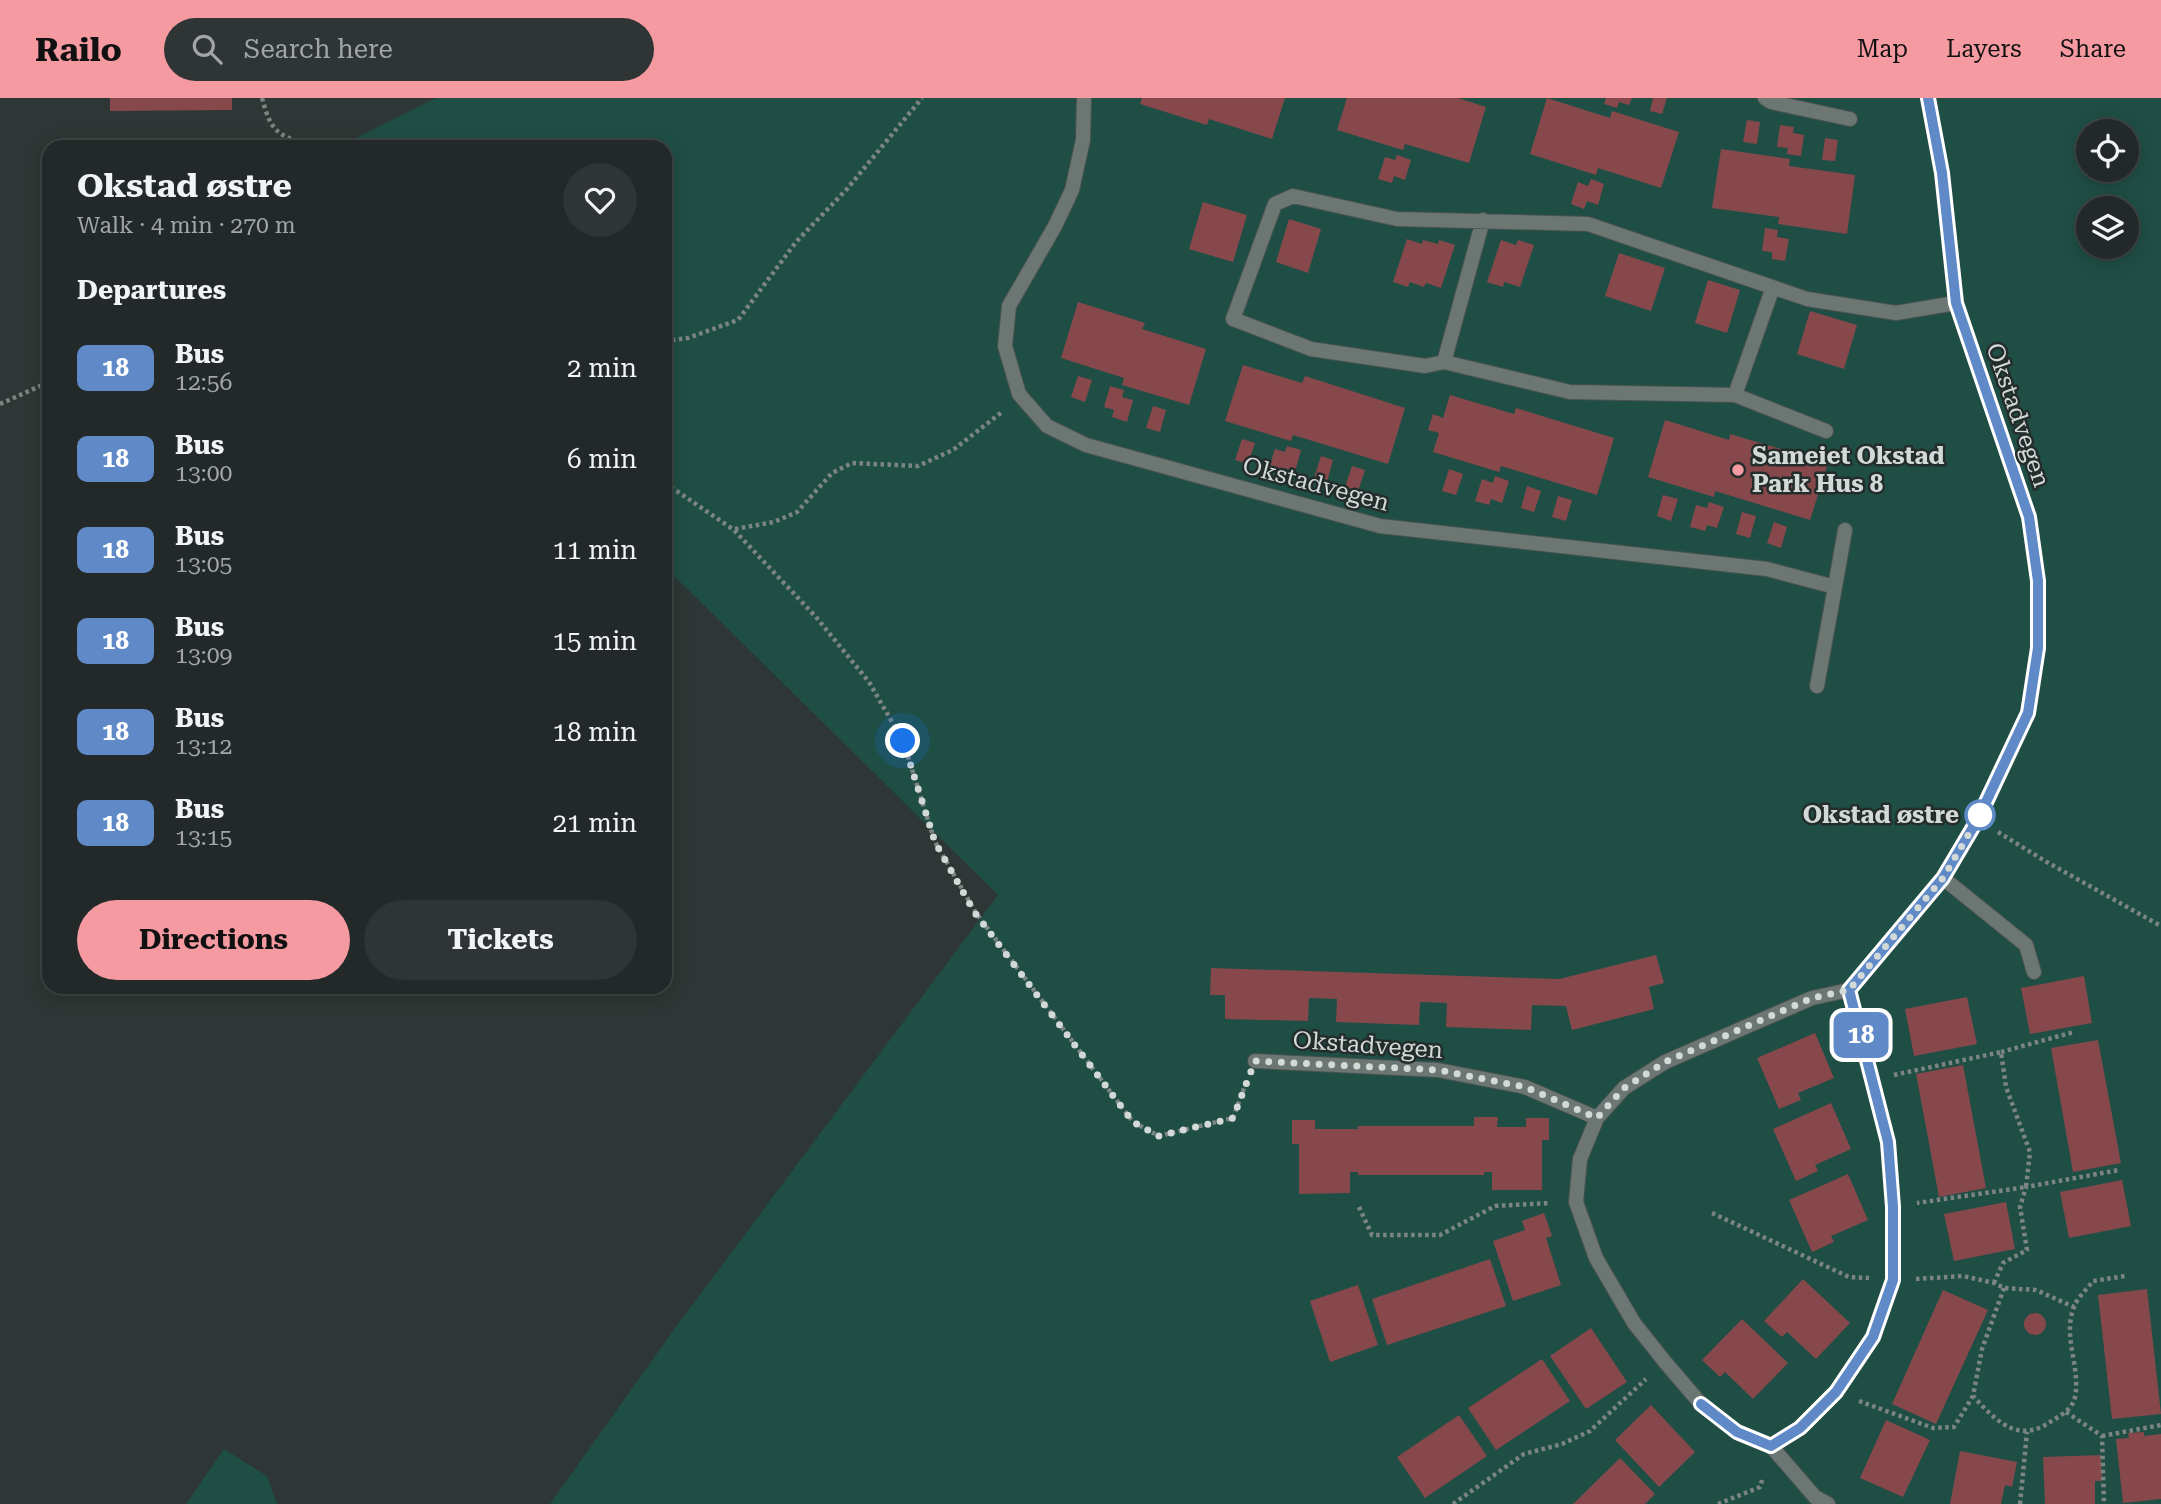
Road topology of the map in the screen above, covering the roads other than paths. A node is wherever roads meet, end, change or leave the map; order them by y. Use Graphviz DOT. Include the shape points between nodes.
graph roads {
  1 [pos="1084,98"];
  2 [pos="1765,98"];
  3 [pos="1928,98"];
  4 [pos="1850,119"];
  5 [pos="1483,220"];
  6 [pos="1773,287"];
  7 [pos="1956,303"];
  8 [pos="1444,362"];
  9 [pos="1735,395"];
  10 [pos="1826,431"];
  11 [pos="1845,530"];
  12 [pos="1835,587"];
  13 [pos="1817,686"];
  14 [pos="1943,878"];
  15 [pos="2034,972"];
  16 [pos="1849,990"];
  17 [pos="1255,1061"];
  18 [pos="1597,1118"];
  19 [pos="1771,1446"];
  20 [pos="1817,1502"];
  1 -- 12 [label="street, Okstadvegen" via="1083,140 1072,190 1009,306 1005,346 1020,394 1047,425 1086,445 1380,526 1767,569"];
  2 -- 4 [label="street"];
  3 -- 7 [label="street, Okstadvegen" via="1942,173"];
  5 -- 6 [label="street" via="1588,224"];
  5 -- 8 [label="street"];
  5 -- 8 [label="street" via="1397,219 1293,196 1275,204 1233,319 1311,349 1425,366"];
  6 -- 7 [label="street" via="1807,299 1896,313"];
  6 -- 9 [label="street"];
  7 -- 14 [label="street, Okstadvegen" via="2029,517 2038,581 2038,648 2028,713 1978,819"];
  8 -- 9 [label="street" via="1570,392"];
  9 -- 10 [label="street"];
  11 -- 12 [label="street"];
  12 -- 13 [label="street"];
  14 -- 15 [label="street" via="2026,945"];
  14 -- 16 [label="street, Okstadvegen"];
  16 -- 18 [label="street" via="1812,998 1665,1062 1624,1088"];
  16 -- 19 [label="street" via="1888,1142 1893,1280 1873,1337 1836,1392 1800,1428"];
  17 -- 18 [label="street, Okstadvegen" via="1438,1070 1525,1087"];
  18 -- 19 [label="street" via="1580,1160 1576,1202 1596,1258 1634,1323 1701,1404 1737,1432"];
  19 -- 20 [label="street"];
}
